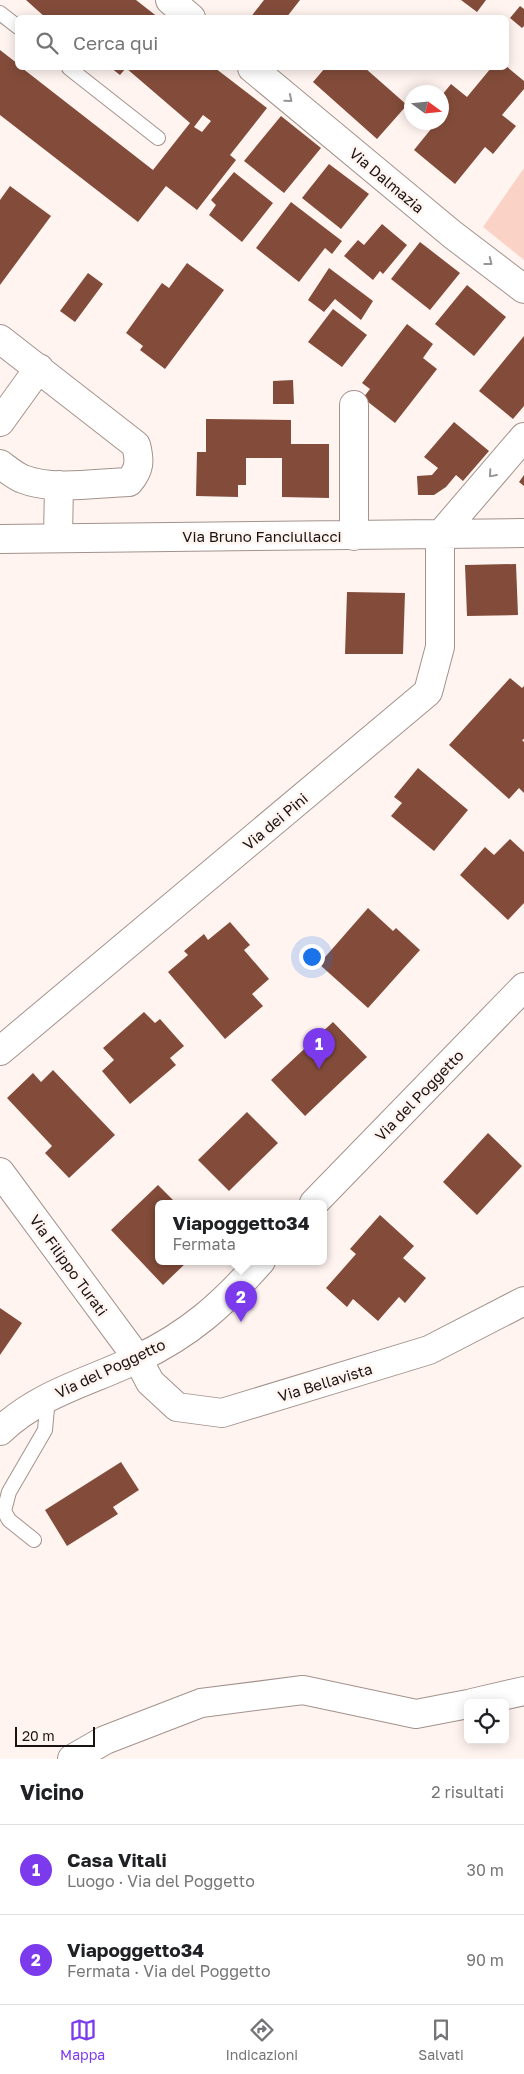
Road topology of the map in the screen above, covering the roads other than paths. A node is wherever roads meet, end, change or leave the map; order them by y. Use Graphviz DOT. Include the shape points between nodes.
graph roads {
  1 [pos="170,0"];
  2 [pos="0,13"];
  3 [pos="188,15"];
  4 [pos="15,25"];
  5 [pos="72,70"];
  6 [pos="254,70"];
  7 [pos="158,138"];
  8 [pos="524,289"];
  9 [pos="0,339"];
  10 [pos="39,368"];
  11 [pos="354,405"];
  12 [pos="0,422"];
  13 [pos="524,437"];
  14 [pos="0,464"];
  15 [pos="59,485"];
  16 [pos="524,533"];
  17 [pos="440,535"];
  18 [pos="354,536"];
  19 [pos="58,538"];
  20 [pos="0,539"];
  21 [pos="524,988"];
  22 [pos="0,1051"];
  23 [pos="0,1172"];
  24 [pos="317,1200"];
  25 [pos="257,1265"];
  26 [pos="524,1301"];
  27 [pos="138,1359"];
  28 [pos="48,1397"];
  29 [pos="0,1431"];
  30 [pos="34,1540"];
  31 [pos="524,1691"];
  32 [pos="489,1699"];
  33 [pos="464,1705"];
  34 [pos="72,1759"];
  1 -- 3 [label="street"];
  2 -- 4 [label="lane"];
  5 -- 7 [label="lane"];
  6 -- 8 [label="street, Via Dalmazia, one-way" via="453,235"];
  9 -- 10 [label="street"];
  10 -- 12 [label="street"];
  10 -- 15 [label="street" via="136,444 139,458 136,473 129,482"];
  11 -- 18 [label="street"];
  13 -- 17 [label="street, one-way"];
  14 -- 15 [label="street" via="33,483"];
  15 -- 19 [label="street"];
  16 -- 17 [label="street, Via Bruno Fanciullacci"];
  17 -- 18 [label="street, Via Bruno Fanciullacci"];
  17 -- 22 [label="street, Via dei Pini" via="440,647 428,692"];
  18 -- 19 [label="street, Via Bruno Fanciullacci"];
  19 -- 20 [label="street, Via Bruno Fanciullacci"];
  21 -- 24 [label="street, Via del Poggetto"];
  23 -- 27 [label="street, Via Filippo Turati"];
  25 -- 27 [label="street, Via del Poggetto" via="231,1295 194,1326"];
  26 -- 27 [label="street, Via Bellavista" via="429,1350 222,1413 176,1407 150,1382"];
  27 -- 28 [label="street, Via del Poggetto"];
  28 -- 29 [label="street, Via del Poggetto"];
  28 -- 30 [label="lane" via="45,1430 9,1492 4,1511 9,1520"];
  31 -- 32 [label="street"];
  33 -- 34 [label="street" via="416,1714 303,1690 201,1703 105,1740"];
}
